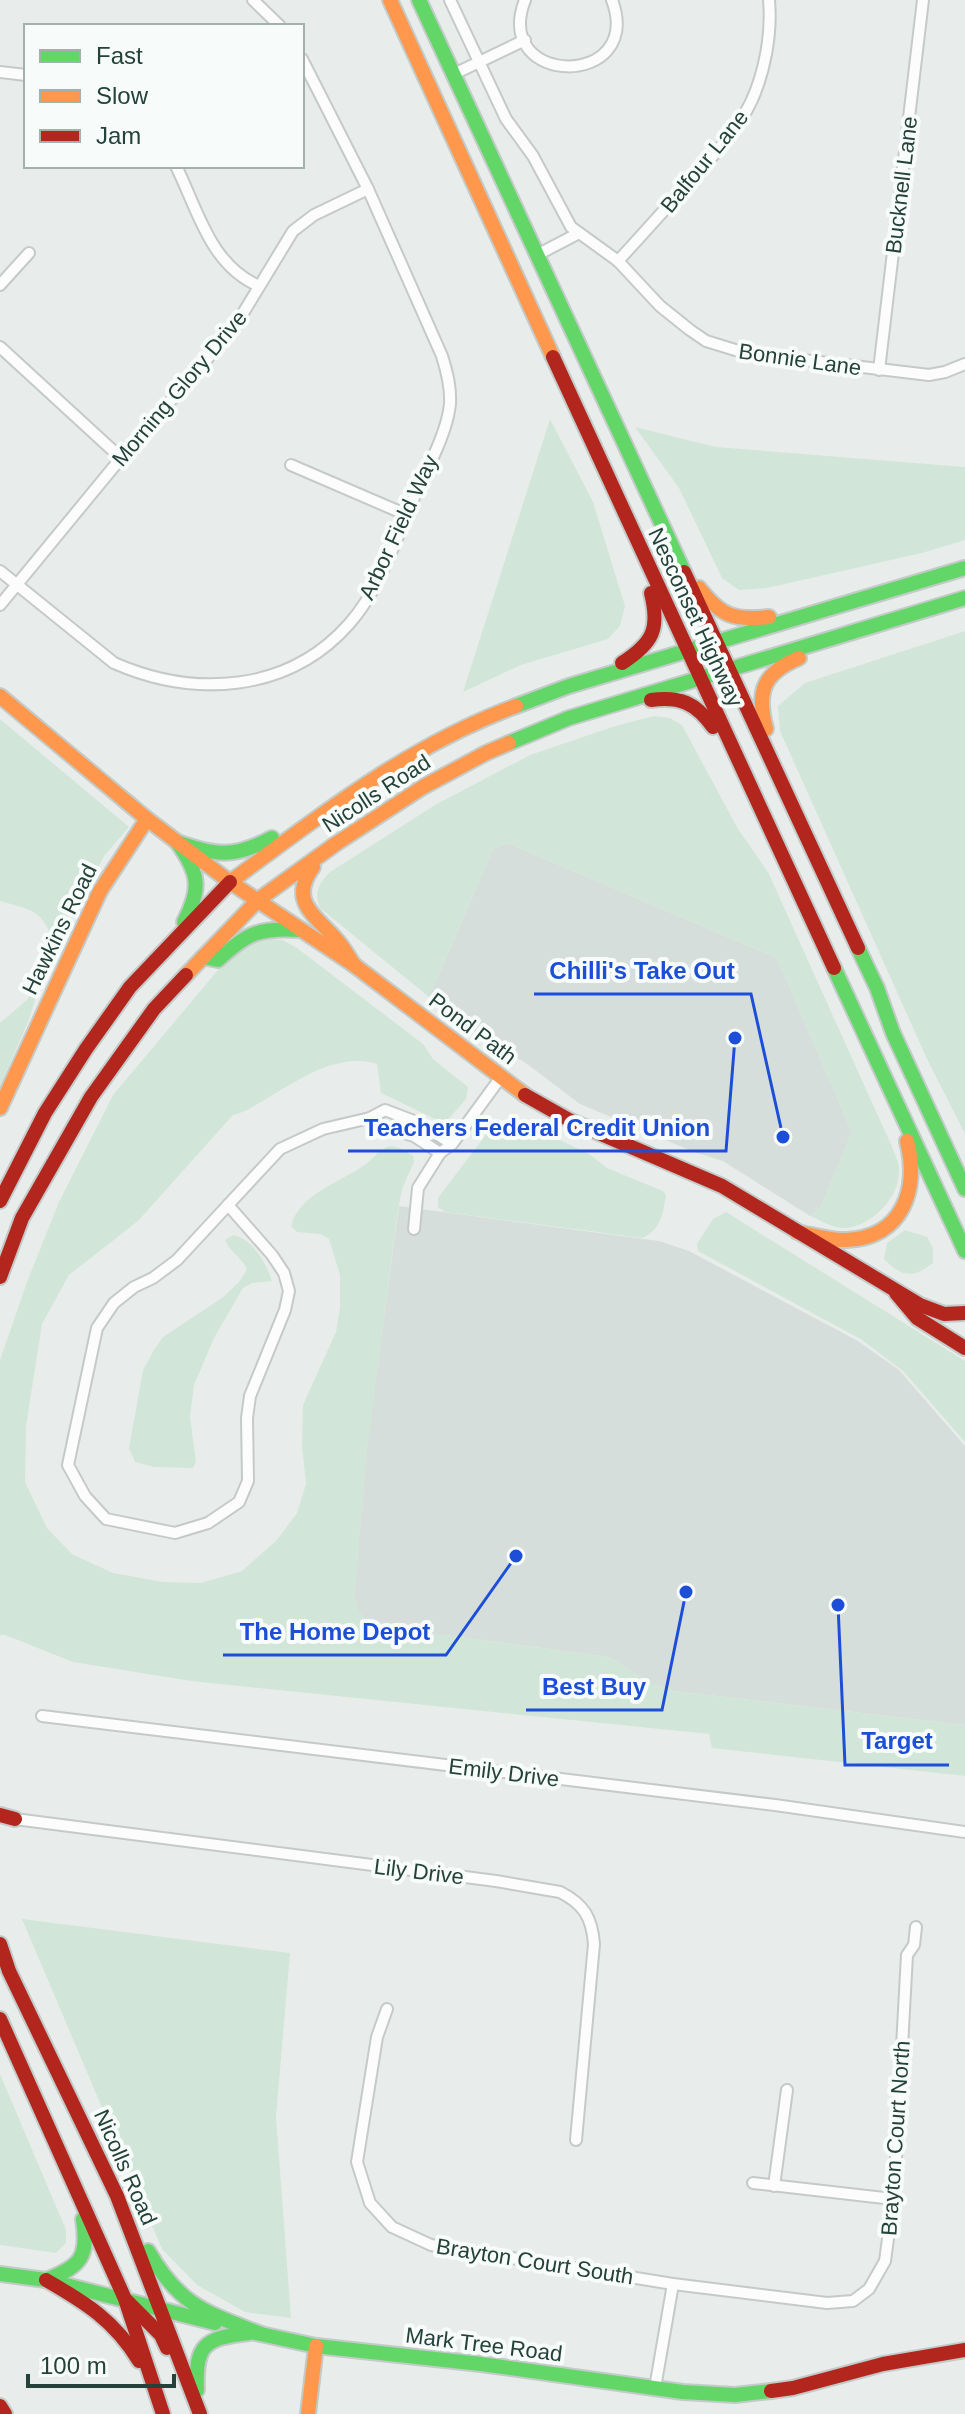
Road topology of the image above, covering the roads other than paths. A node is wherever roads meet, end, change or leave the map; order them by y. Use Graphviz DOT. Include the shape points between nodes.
graph roads {
  1 [pos="253,0"];
  2 [pos="390,0"];
  3 [pos="419,0"];
  4 [pos="450,0"];
  5 [pos="525,0"];
  6 [pos="612,0"];
  7 [pos="769,0"];
  8 [pos="923,0"];
  9 [pos="278,24"];
  10 [pos="525,40"];
  11 [pos="479,62"];
  12 [pos="304,63"];
  13 [pos="0,72"];
  14 [pos="454,74"];
  15 [pos="24,75"];
  16 [pos="177,168"];
  17 [pos="368,189"];
  18 [pos="579,233"];
  19 [pos="29,253"];
  20 [pos="537,255"];
  21 [pos="618,261"];
  22 [pos="0,285"];
  23 [pos="259,286"];
  24 [pos="0,347"];
  25 [pos="965,364"];
  26 [pos="879,370"];
  27 [pos="121,458"];
  28 [pos="291,465"];
  29 [pos="407,515"];
  30 [pos="632,529"];
  31 [pos="678,560"];
  32 [pos="965,568"];
  33 [pos="0,571"];
  34 [pos="16,585"];
  35 [pos="965,598"];
  36 [pos="0,605"];
  37 [pos="823,609"];
  38 [pos="857,630"];
  39 [pos="717,642"];
  40 [pos="687,650"];
  41 [pos="729,669"];
  42 [pos="600,676"];
  43 [pos="699,677"];
  44 [pos="0,696"];
  45 [pos="601,707"];
  46 [pos="739,763"];
  47 [pos="796,814"];
  48 [pos="316,816"];
  49 [pos="147,819"];
  50 [pos="177,842"];
  51 [pos="337,843"];
  52 [pos="230,882"];
  53 [pos="258,900"];
  54 [pos="300,930"];
  55 [pos="172,943"];
  56 [pos="203,957"];
  57 [pos="354,965"];
  58 [pos="877,988"];
  59 [pos="501,1077"];
  60 [pos="0,1108"];
  61 [pos="396,1114"];
  62 [pos="903,1115"];
  63 [pos="370,1118"];
  64 [pos="391,1129"];
  65 [pos="452,1144"];
  66 [pos="440,1153"];
  67 [pos="965,1161"];
  68 [pos="965,1189"];
  69 [pos="0,1201"];
  70 [pos="228,1205"];
  71 [pos="414,1229"];
  72 [pos="797,1232"];
  73 [pos="965,1251"];
  74 [pos="0,1277"];
  75 [pos="896,1293"];
  76 [pos="965,1313"];
  77 [pos="965,1348"];
  78 [pos="42,1716"];
  79 [pos="5,1819"];
  80 [pos="965,1832"];
  81 [pos="916,1927"];
  82 [pos="0,1944"];
  83 [pos="387,2009"];
  84 [pos="0,2019"];
  85 [pos="787,2090"];
  86 [pos="576,2140"];
  87 [pos="753,2183"];
  88 [pos="774,2186"];
  89 [pos="79,2196"];
  90 [pos="117,2196"];
  91 [pos="893,2199"];
  92 [pos="0,2274"];
  93 [pos="46,2280"];
  94 [pos="673,2284"];
  95 [pos="125,2299"];
  96 [pos="160,2309"];
  97 [pos="258,2333"];
  98 [pos="316,2346"];
  99 [pos="965,2350"];
  100 [pos="655,2388"];
  101 [pos="157,2395"];
  102 [pos="0,2406"];
  103 [pos="197,2413"];
  104 [pos="5,2414"];
  105 [pos="163,2414"];
  106 [pos="308,2414"];
  1 -- 9 [label="street"];
  2 -- 30 [label="main road, Nesconset Highway"];
  3 -- 14 [label="main road, Nesconset Highway"];
  4 -- 11 [label="street, Bonnie Lane"];
  5 -- 10 [label="street" via="520,20"];
  6 -- 10 [label="street" via="613,38 590,63 556,67 537,57"];
  7 -- 21 [label="street, Balfour Lane" via="764,62 748,107 720,147"];
  8 -- 26 [label="street, Bucknell Lane"];
  10 -- 11 [label="street"];
  11 -- 14 [label="street"];
  11 -- 18 [label="street, Bonnie Lane" via="506,119"];
  12 -- 17 [label="street, Arbor Field Way"];
  13 -- 15 [label="street"];
  14 -- 20 [label="main road, Nesconset Highway"];
  16 -- 23 [label="street" via="213,248 233,271"];
  17 -- 23 [label="street, Morning Glory Drive" via="303,222"];
  17 -- 29 [label="street, Arbor Field Way" via="449,380 446,421"];
  18 -- 20 [label="street"];
  18 -- 21 [label="street, Bonnie Lane"];
  19 -- 22 [label="street"];
  20 -- 31 [label="main road, Nesconset Highway"];
  21 -- 26 [label="street, Bonnie Lane" via="660,306 706,341 745,353"];
  23 -- 27 [label="street, Morning Glory Drive" via="234,328"];
  24 -- 27 [label="street"];
  25 -- 26 [label="street, Bonnie Lane" via="929,375"];
  27 -- 34 [label="street, Morning Glory Drive"];
  28 -- 29 [label="street"];
  29 -- 34 [label="street, Arbor Field Way" via="349,625 314,656 239,684 181,684 123,667"];
  30 -- 40 [label="main road, Nesconset Highway"];
  30 -- 42 [label="main road" via="656,609 655,628 642,650"];
  31 -- 37 [label="main road" via="711,604 731,617 750,620"];
  31 -- 39 [label="main road, Nesconset Highway"];
  32 -- 37 [label="main road, Nicolls Road"];
  33 -- 34 [label="street, Arbor Field Way"];
  34 -- 36 [label="street, Morning Glory Drive"];
  35 -- 38 [label="main road, Nicolls Road"];
  37 -- 39 [label="main road, Nicolls Road"];
  38 -- 41 [label="main road, Nicolls Road"];
  38 -- 47 [label="main road" via="781,665 763,687 763,720"];
  39 -- 40 [label="main road, Nicolls Road"];
  39 -- 41 [label="main road, Nesconset Highway"];
  40 -- 42 [label="main road, Nicolls Road"];
  40 -- 43 [label="main road, Nesconset Highway"];
  41 -- 43 [label="main road, Nicolls Road"];
  41 -- 47 [label="main road, Nesconset Highway"];
  42 -- 48 [label="main road, Nicolls Road" via="463,728"];
  43 -- 45 [label="main road, Nicolls Road"];
  43 -- 46 [label="main road, Nesconset Highway"];
  44 -- 49 [label="main road, Pond Path"];
  45 -- 46 [label="main road" via="685,699 705,714"];
  45 -- 51 [label="main road, Nicolls Road" via="456,768"];
  46 -- 62 [label="main road, Nesconset Highway"];
  47 -- 58 [label="main road, Nesconset Highway"];
  48 -- 50 [label="main road" via="248,851 212,854"];
  48 -- 52 [label="main road, Nicolls Road"];
  49 -- 50 [label="main road, Pond Path"];
  49 -- 60 [label="main road, Hawkins Road" via="100,891"];
  50 -- 52 [label="main road, Pond Path"];
  50 -- 55 [label="main road" via="194,868 198,892"];
  51 -- 53 [label="main road, Nicolls Road"];
  51 -- 57 [label="main road" via="303,878 300,890 315,919 339,941"];
  52 -- 53 [label="main road, Pond Path"];
  52 -- 55 [label="main road, Nicolls Road"];
  53 -- 54 [label="main road, Pond Path"];
  53 -- 56 [label="main road, Nicolls Road"];
  54 -- 56 [label="main road" via="260,929 218,960"];
  54 -- 57 [label="main road, Pond Path"];
  55 -- 69 [label="main road, Nicolls Road" via="130,987 86,1049 45,1113"];
  56 -- 74 [label="main road, Nicolls Road" via="154,1009 91,1097 22,1218"];
  57 -- 59 [label="main road, Pond Path"];
  58 -- 67 [label="main road"];
  58 -- 68 [label="main road, Nesconset Highway"];
  59 -- 65 [label="street"];
  59 -- 72 [label="main road, Pond Path" via="556,1114 722,1186"];
  61 -- 63 [label="street" via="385,1110"];
  61 -- 64 [label="street"];
  61 -- 65 [label="street"];
  62 -- 72 [label="main road" via="912,1181 906,1202 891,1222 853,1239"];
  62 -- 73 [label="main road, Nesconset Highway"];
  63 -- 64 [label="street"];
  63 -- 70 [label="street" via="323,1129 280,1149"];
  64 -- 66 [label="street"];
  65 -- 66 [label="street"];
  66 -- 71 [label="street" via="418,1188"];
  70 -- 70 [label="street" via="177,1260 114,1303 97,1328 68,1465 106,1519 175,1533 208,1523 239,1502 248,1481 250,1396 289,1291 272,1255"];
  72 -- 75 [label="main road, Pond Path"];
  75 -- 76 [label="main road, Pond Path" via="936,1312"];
  75 -- 77 [label="main road" via="917,1318"];
  78 -- 80 [label="street, Emily Drive"];
  79 -- 86 [label="street, Lily Drive" via="496,1881 570,1897 588,1914 594,1944"];
  81 -- 91 [label="street, Brayton Court North" via="907,1955"];
  82 -- 90 [label="main road, Nicolls Road"];
  83 -- 94 [label="street, Brayton Court South" via="377,2037 357,2162 370,2203 392,2227 431,2245"];
  84 -- 89 [label="main road"];
  85 -- 88 [label="street"];
  87 -- 88 [label="street"];
  88 -- 91 [label="street"];
  89 -- 93 [label="main road" via="85,2256 72,2270"];
  89 -- 95 [label="main road"];
  90 -- 96 [label="main road, Nicolls Road"];
  90 -- 97 [label="main road" via="158,2269 187,2301"];
  91 -- 94 [label="street, Brayton Court North" via="885,2261 869,2289 853,2301 827,2303"];
  92 -- 93 [label="main road, Mark Tree Road"];
  93 -- 95 [label="main road, Mark Tree Road"];
  93 -- 101 [label="main road" via="114,2324"];
  94 -- 100 [label="street"];
  95 -- 96 [label="main road, Mark Tree Road"];
  95 -- 101 [label="main road"];
  95 -- 103 [label="main road" via="161,2335"];
  96 -- 97 [label="main road, Mark Tree Road"];
  96 -- 103 [label="main road, Nicolls Road"];
  97 -- 98 [label="main road, Mark Tree Road"];
  97 -- 103 [label="main road" via="216,2337 201,2350 195,2369"];
  98 -- 100 [label="main road, Mark Tree Road"];
  98 -- 106 [label="main road"];
  99 -- 100 [label="main road, Mark Tree Road" via="883,2364 793,2388 735,2395"];
  101 -- 105 [label="main road"];
  102 -- 104 [label="main road"];
}
